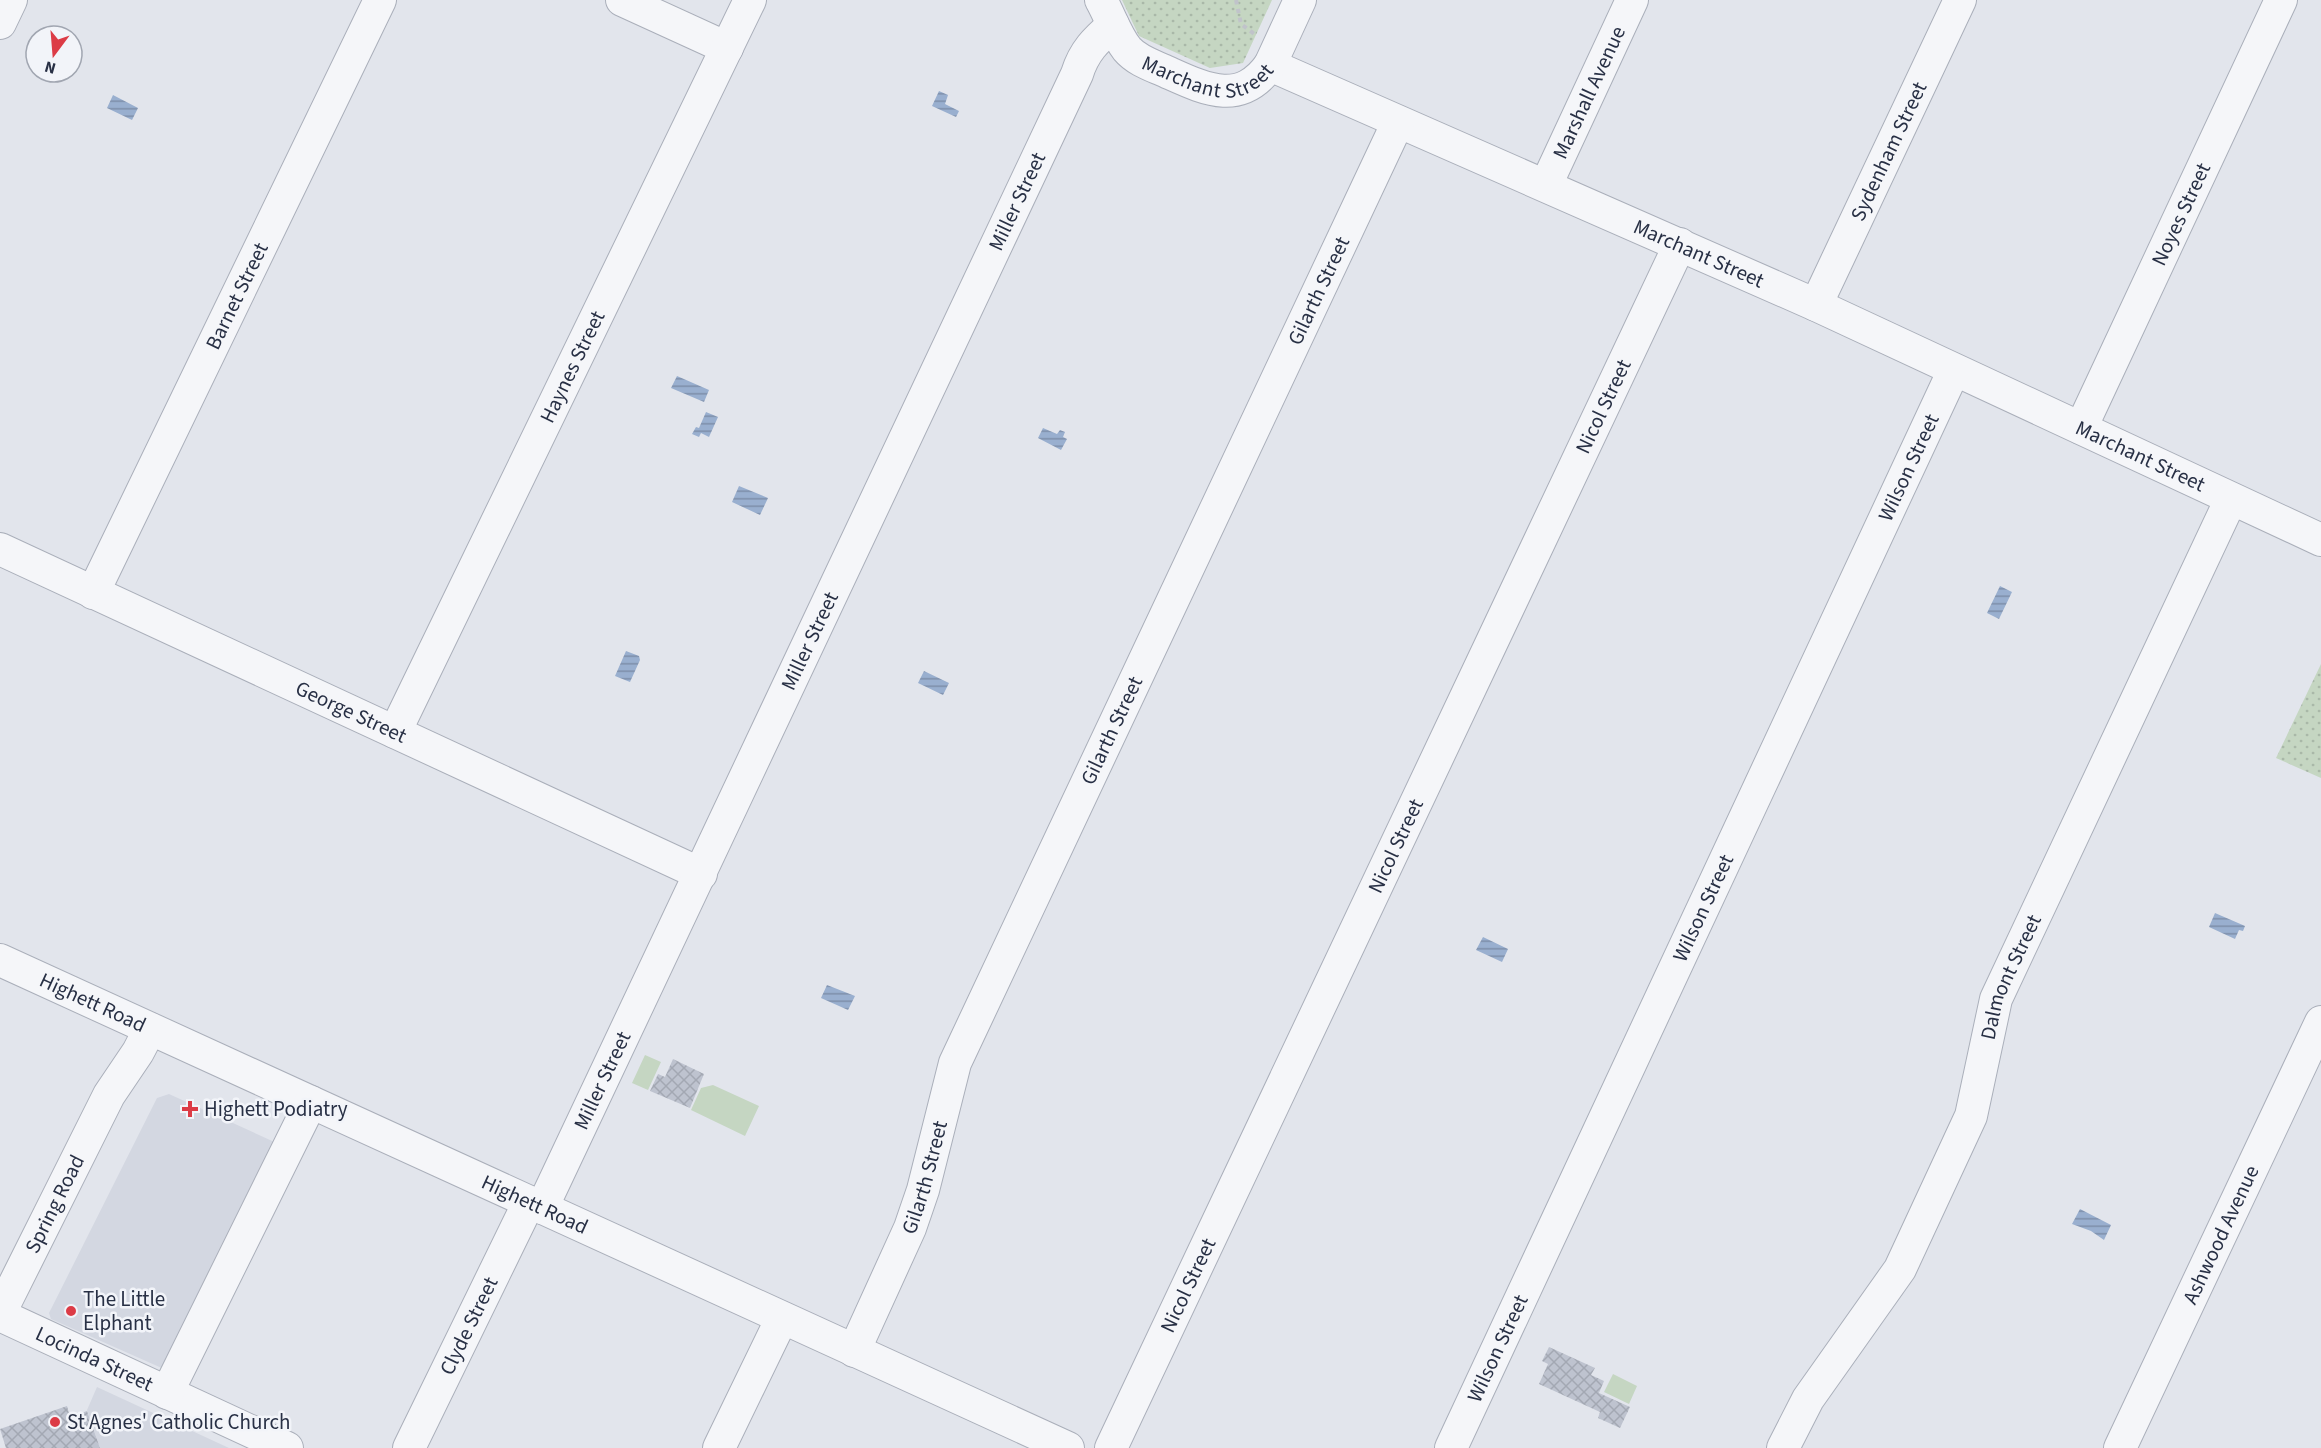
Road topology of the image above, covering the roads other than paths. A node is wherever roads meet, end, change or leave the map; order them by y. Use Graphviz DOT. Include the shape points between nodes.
graph roads {
  1 [pos="11,0"];
  2 [pos="380,0"];
  3 [pos="622,0"];
  4 [pos="750,0"];
  5 [pos="1300,0"];
  6 [pos="1632,0"];
  7 [pos="1960,0"];
  8 [pos="2282,0"];
  9 [pos="0,23"];
  10 [pos="1114,25"];
  11 [pos="727,48"];
  12 [pos="1275,55"];
  13 [pos="1398,122"];
  14 [pos="1546,185"];
  15 [pos="1680,244"];
  16 [pos="1816,305"];
  17 [pos="1954,370"];
  18 [pos="2081,428"];
  19 [pos="2231,499"];
  20 [pos="2321,540"];
  21 [pos="0,549"];
  22 [pos="93,593"];
  23 [pos="395,732"];
  24 [pos="701,874"];
  25 [pos="0,960"];
  26 [pos="2321,1022"];
  27 [pos="142,1026"];
  28 [pos="311,1102"];
  29 [pos="536,1205"];
  30 [pos="8,1280"];
  31 [pos="0,1314"];
  32 [pos="782,1318"];
  33 [pos="854,1351"];
  34 [pos="167,1393"];
  35 [pos="287,1448"];
  36 [pos="410,1448"];
  37 [pos="719,1448"];
  38 [pos="1068,1448"];
  39 [pos="1111,1448"];
  40 [pos="1451,1448"];
  41 [pos="1783,1448"];
  42 [pos="2120,1448"];
  1 -- 9 [label="street"];
  2 -- 22 [label="street, Barnet Street"];
  3 -- 11 [label="street"];
  4 -- 11 [label="street, Haynes Street"];
  5 -- 12 [label="street"];
  6 -- 14 [label="street, Marshall Avenue"];
  7 -- 16 [label="street, Sydenham Street"];
  8 -- 18 [label="street, Noyes Street"];
  10 -- 12 [label="street, Marchant Street" via="1150,64 1205,89 1230,92 1247,87 1255,83"];
  10 -- 24 [label="street, Miller Street" via="1082,57"];
  11 -- 23 [label="street, Haynes Street"];
  12 -- 13 [label="street, Marchant Street"];
  13 -- 14 [label="street, Marchant Street"];
  13 -- 33 [label="street, Gilarth Street" via="955,1063 910,1228"];
  14 -- 15 [label="street, Marchant Street"];
  15 -- 16 [label="street, Marchant Street"];
  15 -- 39 [label="street, Nicol Street"];
  16 -- 17 [label="street, Marchant Street"];
  17 -- 18 [label="street, Marchant Street"];
  17 -- 40 [label="street, Wilson Street"];
  18 -- 19 [label="street, Marchant Street"];
  19 -- 20 [label="street, Marchant Street"];
  19 -- 41 [label="street, Dalmont Street" via="1996,999 1971,1116 1900,1269 1808,1399"];
  21 -- 22 [label="street, George Street"];
  22 -- 23 [label="street, George Street"];
  23 -- 24 [label="street, George Street"];
  24 -- 29 [label="street, Miller Street"];
  25 -- 27 [label="street, Highett Road"];
  26 -- 42 [label="street, Ashwood Avenue"];
  27 -- 28 [label="street, Highett Road"];
  27 -- 30 [label="street, Spring Road" via="115,1068 109,1095"];
  28 -- 29 [label="street, Highett Road"];
  28 -- 34 [label="street"];
  29 -- 32 [label="street, Highett Road"];
  29 -- 36 [label="street, Clyde Street"];
  30 -- 31 [label="street, Spring Road"];
  31 -- 34 [label="street, Locinda Street"];
  32 -- 33 [label="street, Highett Road"];
  32 -- 37 [label="street"];
  33 -- 38 [label="street, Highett Road"];
  34 -- 35 [label="street, Locinda Street"];
}
